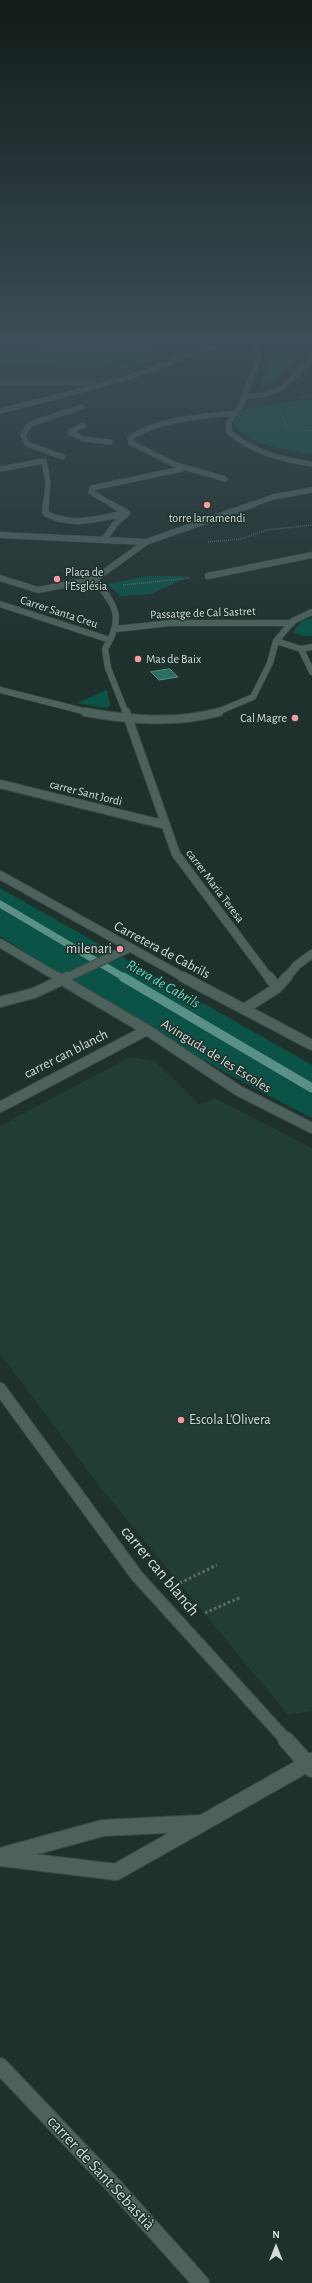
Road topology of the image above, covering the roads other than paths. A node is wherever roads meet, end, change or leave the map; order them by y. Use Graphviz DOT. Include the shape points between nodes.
graph roads {
  1 [pos="35,447"];
  2 [pos="137,447"];
  3 [pos="248,447"];
  4 [pos="63,456"];
  5 [pos="312,464"];
  6 [pos="182,468"];
  7 [pos="0,469"];
  8 [pos="225,479"];
  9 [pos="312,490"];
  10 [pos="127,513"];
  11 [pos="0,535"];
  12 [pos="104,540"];
  13 [pos="146,542"];
  14 [pos="312,555"];
  15 [pos="208,576"];
  16 [pos="0,578"];
  17 [pos="95,579"];
  18 [pos="2,606"];
  19 [pos="312,612"];
  20 [pos="292,623"];
  21 [pos="116,629"];
  22 [pos="110,640"];
  23 [pos="276,641"];
  24 [pos="312,647"];
  25 [pos="301,649"];
  26 [pos="312,672"];
  27 [pos="0,690"];
  28 [pos="129,720"];
  29 [pos="0,784"];
  30 [pos="166,825"];
  31 [pos="0,875"];
  32 [pos="0,943"];
  33 [pos="129,948"];
  34 [pos="312,954"];
  35 [pos="59,980"];
  36 [pos="277,988"];
  37 [pos="0,1002"];
  38 [pos="244,1009"];
  39 [pos="147,1030"];
  40 [pos="301,1039"];
  41 [pos="312,1040"];
  42 [pos="312,1045"];
  43 [pos="0,1106"];
  44 [pos="312,1128"];
  45 [pos="0,1389"];
  46 [pos="310,1765"];
  47 [pos="206,1822"];
  48 [pos="0,1857"];
  49 [pos="0,2066"];
  50 [pos="201,2283"];
  1 -- 4 [label="street"];
  2 -- 6 [label="street"];
  3 -- 5 [label="street"];
  6 -- 8 [label="street"];
  6 -- 10 [label="street" via="92,488 91,492"];
  7 -- 10 [label="street" via="44,461 48,482 44,513 50,518 78,522"];
  9 -- 13 [label="street" via="272,497"];
  10 -- 12 [label="street" via="115,524"];
  11 -- 12 [label="street"];
  12 -- 13 [label="street"];
  13 -- 17 [label="street"];
  14 -- 15 [label="street"];
  16 -- 17 [label="street" via="38,590"];
  17 -- 21 [label="street" via="116,609"];
  18 -- 22 [label="street, Carrer Santa Creu"];
  19 -- 20 [label="street"];
  20 -- 21 [label="street, Passatge de Cal Sastret" via="170,623"];
  20 -- 23 [label="street"];
  21 -- 22 [label="street"];
  22 -- 28 [label="street" via="105,649 108,668"];
  23 -- 25 [label="street"];
  23 -- 28 [label="street" via="270,663 253,697 217,713 180,719"];
  24 -- 25 [label="street"];
  25 -- 26 [label="street"];
  27 -- 28 [label="street" via="60,707"];
  28 -- 30 [label="street, carrer Maria Teresa"];
  29 -- 30 [label="street, carrer Sant Jordi"];
  30 -- 36 [label="street, carrer Maria Teresa" via="176,854"];
  31 -- 33 [label="street, Carretera de Cabrils"];
  32 -- 35 [label="street, Avinguda de les Escoles"];
  33 -- 35 [label="street"];
  33 -- 38 [label="street, Carretera de Cabrils"];
  34 -- 36 [label="street" via="297,965"];
  35 -- 37 [label="street" via="34,993"];
  35 -- 39 [label="street, Avinguda de les Escoles"];
  36 -- 38 [label="street"];
  38 -- 40 [label="street, Carretera de Cabrils"];
  39 -- 43 [label="street, carrer can blanch"];
  39 -- 44 [label="street, Avinguda de les Escoles" via="239,1091"];
  40 -- 41 [label="street"];
  40 -- 42 [label="street, Carretera de Cabrils"];
  45 -- 46 [label="street, carrer can blanch" via="137,1576"];
  46 -- 47 [label="street"];
  47 -- 48 [label="street" via="103,1828"];
  47 -- 48 [label="street" via="116,1872"];
  49 -- 50 [label="street, carrer de Sant Sebastià" via="115,2187"];
}
